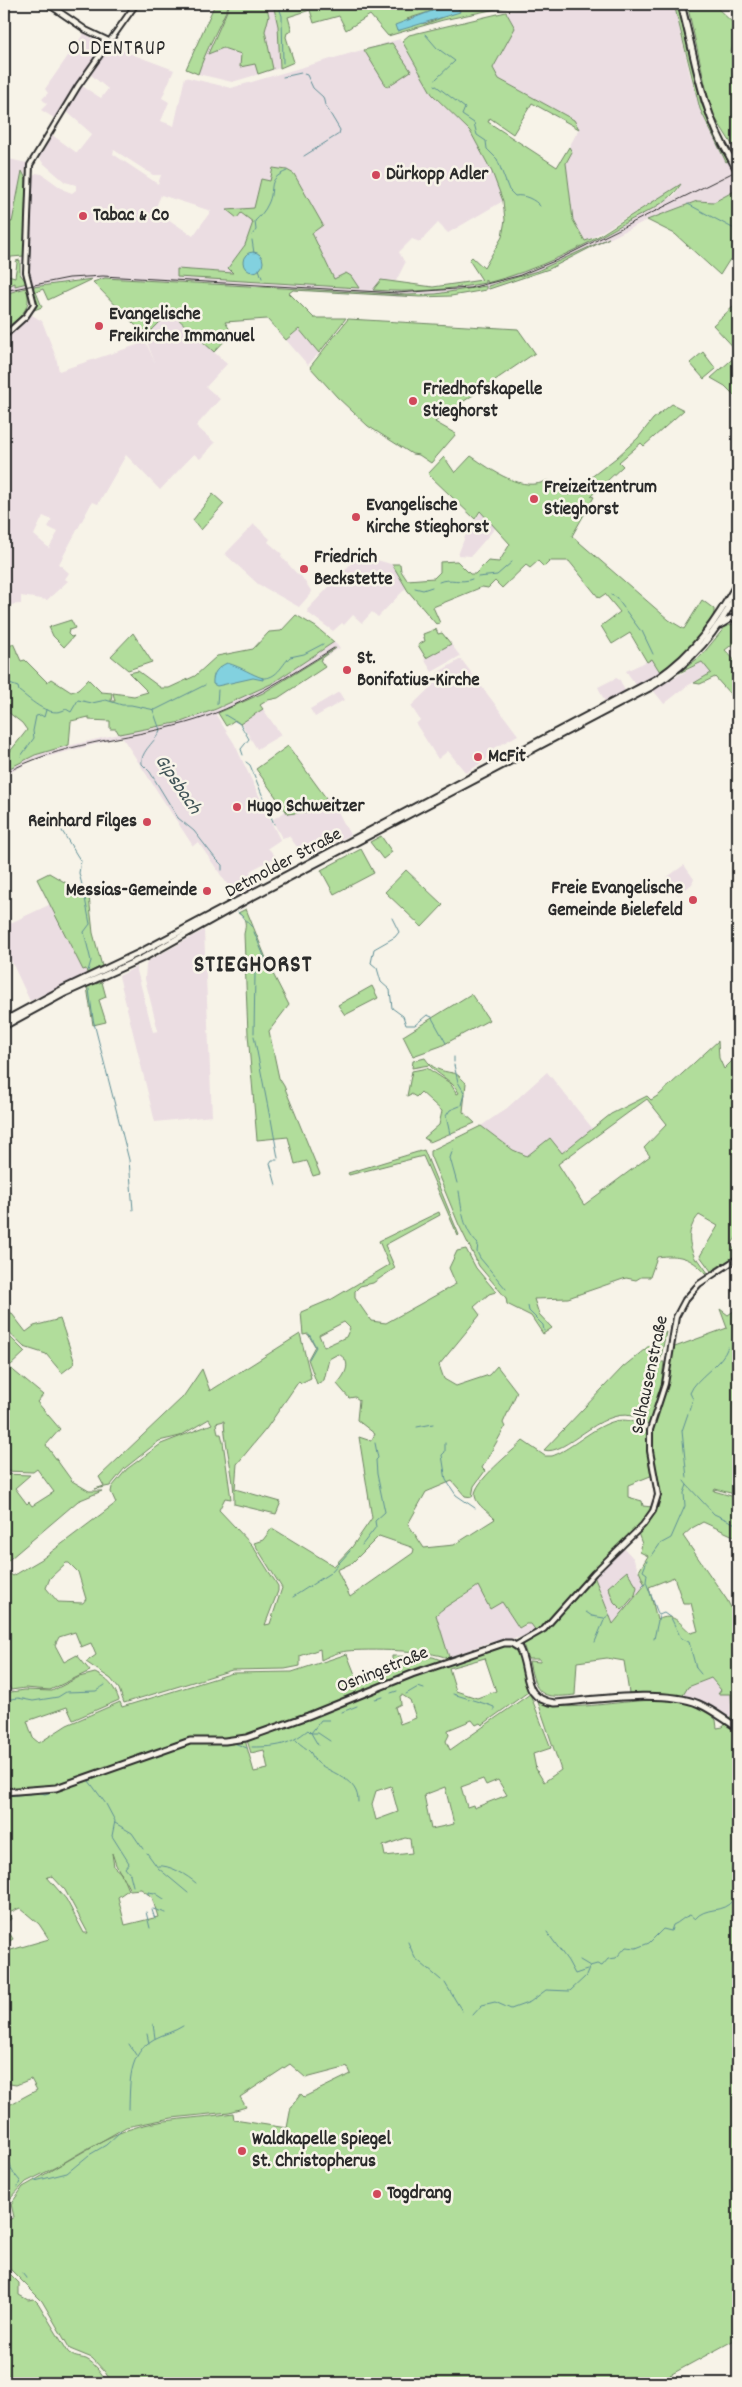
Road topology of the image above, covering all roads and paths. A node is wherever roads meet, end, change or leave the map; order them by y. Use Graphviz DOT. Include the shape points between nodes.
graph roads {
  1 [pos="48,4"];
  2 [pos="136,4"];
  3 [pos="681,4"];
  4 [pos="109,41"];
  5 [pos="731,156"];
  6 [pos="738,167"];
  7 [pos="738,172"];
  8 [pos="4,336"];
  9 [pos="738,582"];
  10 [pos="738,593"];
  11 [pos="738,604"];
  12 [pos="726,607"];
  13 [pos="738,611"];
  14 [pos="738,617"];
  15 [pos="716,629"];
  16 [pos="589,718"];
  17 [pos="137,957"];
  18 [pos="4,1021"];
  19 [pos="4,1026"];
  20 [pos="738,1258"];
  21 [pos="516,1645"];
  22 [pos="738,1728"];
  23 [pos="4,1792"];
  1 -- 4 [label="street" via="82,28"];
  2 -- 4 [label="street"];
  3 -- 5 [label="main road" via="700,86 712,122"];
  4 -- 8 [label="street" via="30,165 26,272 34,304"];
  5 -- 6 [label="main road, bridge"];
  5 -- 7 [label="main road, bridge"];
  9 -- 12 [label="main road"];
  10 -- 11 [label="main road"];
  10 -- 12 [label="main road"];
  12 -- 13 [label="main road"];
  12 -- 14 [label="main road"];
  12 -- 15 [label="main road, Detmolder Straße"];
  12 -- 16 [label="main road, Detmolder Straße" via="697,646 672,669"];
  14 -- 15 [label="main road"];
  15 -- 16 [label="main road, Detmolder Straße" via="674,673"];
  16 -- 17 [label="main road, Detmolder Straße"];
  17 -- 18 [label="main road, Detmolder Straße" via="65,988"];
  17 -- 19 [label="main road, Detmolder Straße"];
  20 -- 21 [label="street, Selhausenstraße" via="699,1284 676,1317 665,1384 650,1430 650,1451 658,1494 653,1511 544,1629"];
  21 -- 22 [label="main road" via="529,1686 545,1701 683,1700 704,1706"];
  21 -- 23 [label="main road, Osningstraße" via="504,1642 488,1646 246,1738 190,1741 56,1788"];
}
